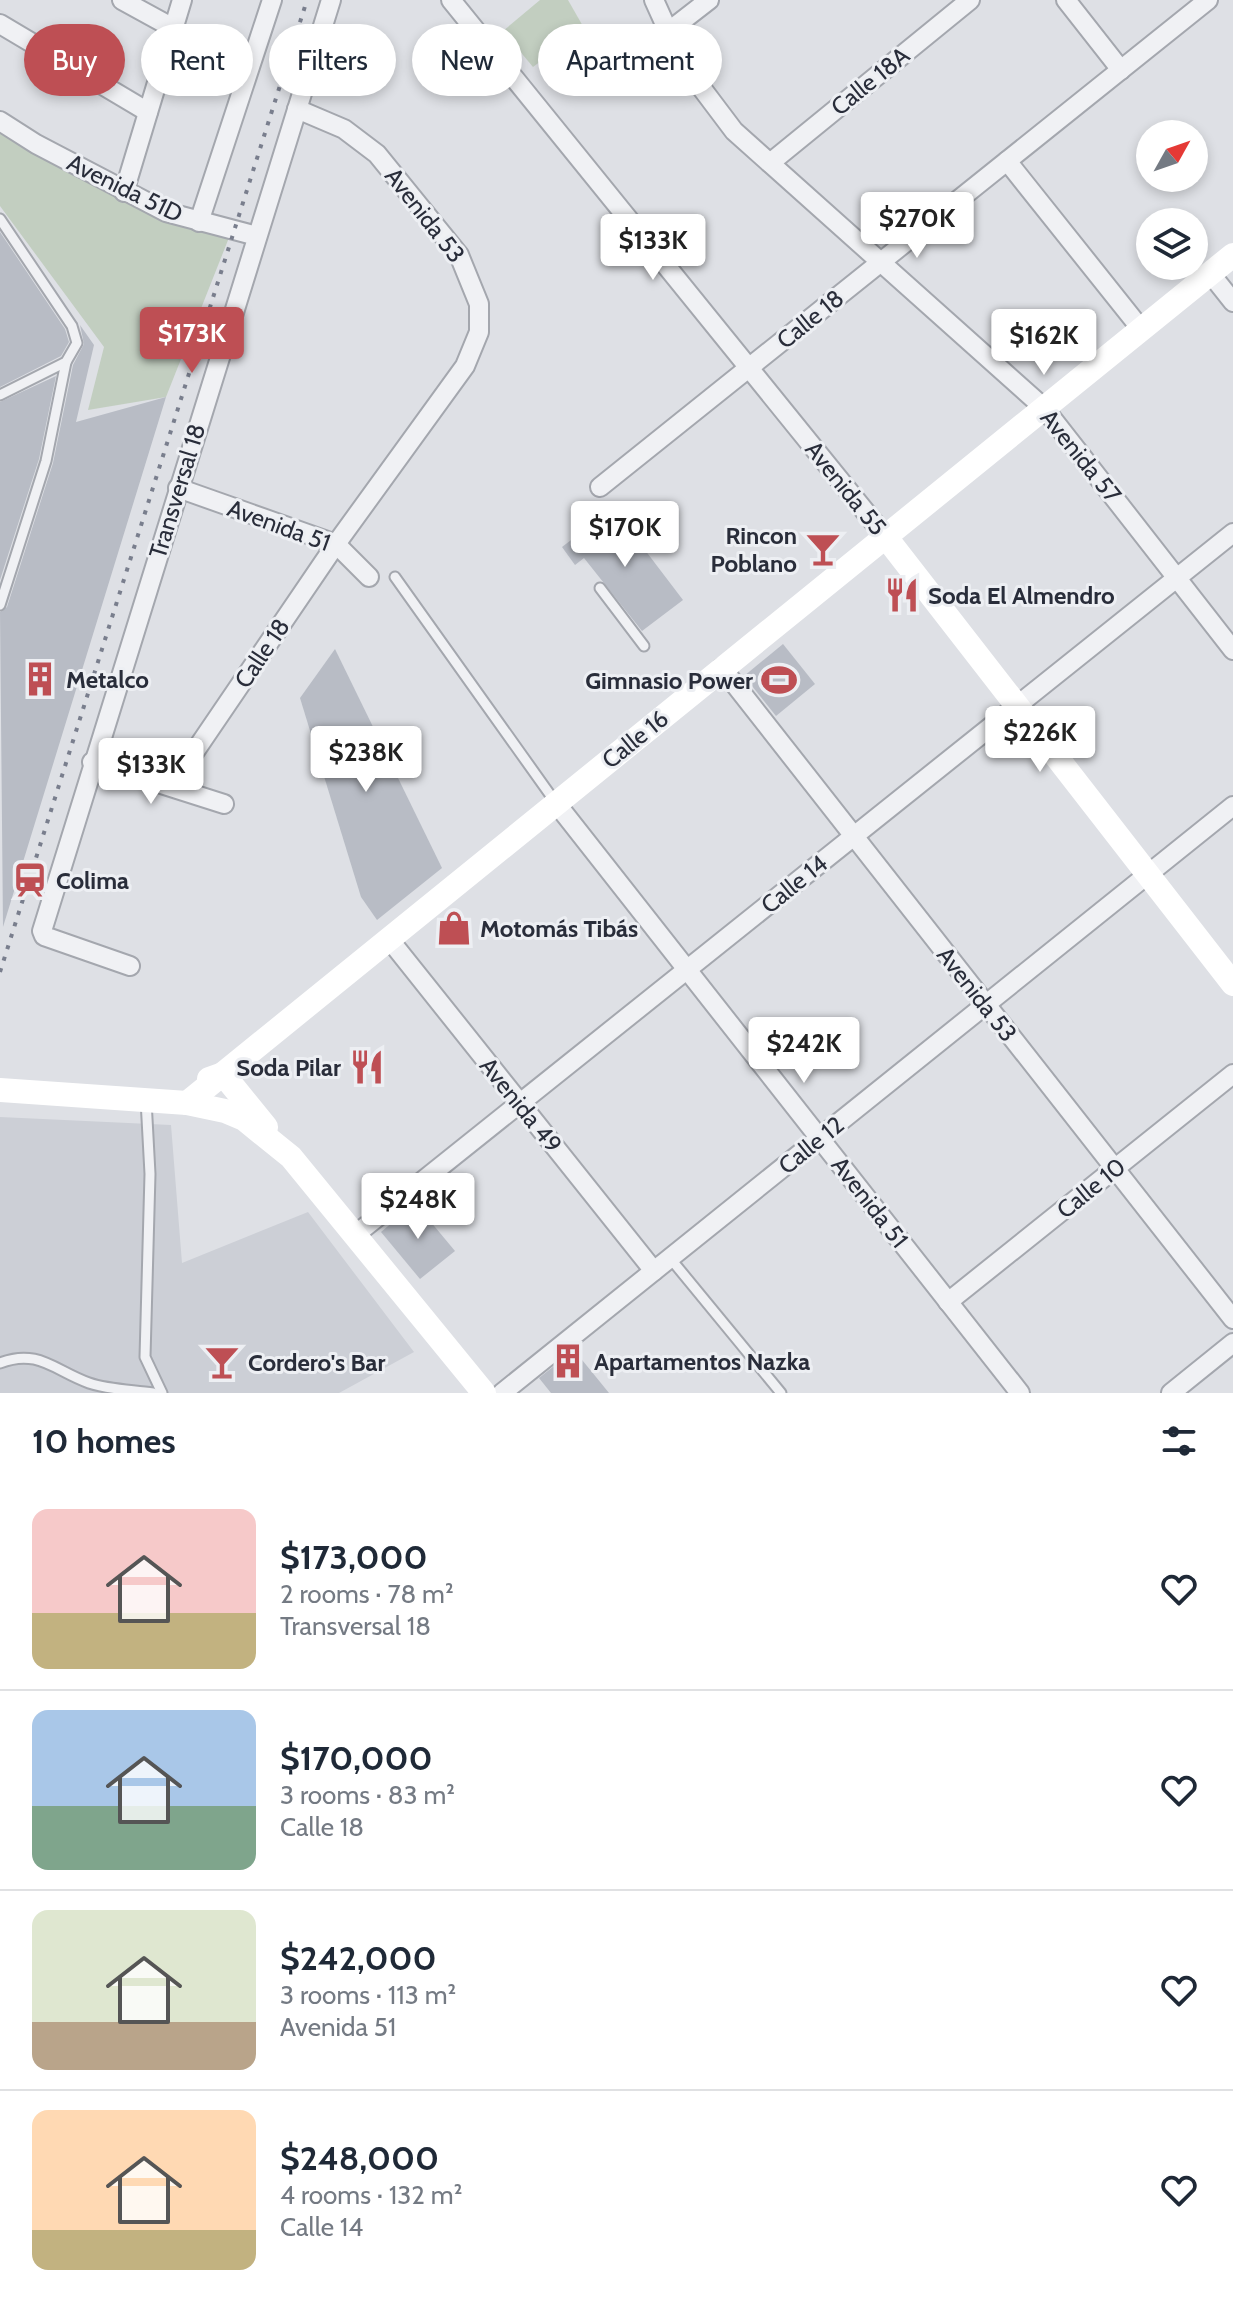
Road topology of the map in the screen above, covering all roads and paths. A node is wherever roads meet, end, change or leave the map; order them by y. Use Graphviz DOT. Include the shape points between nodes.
graph roads {
  1 [pos="122,0"];
  2 [pos="182,0"];
  3 [pos="272,0"];
  4 [pos="331,0"];
  5 [pos="451,0"];
  6 [pos="654,0"];
  7 [pos="709,0"];
  8 [pos="970,0"];
  9 [pos="1066,0"];
  10 [pos="1208,0"];
  11 [pos="0,24"];
  12 [pos="166,24"];
  13 [pos="174,24"];
  14 [pos="666,24"];
  15 [pos="678,24"];
  16 [pos="1121,70"];
  17 [pos="153,96"];
  18 [pos="705,96"];
  19 [pos="297,109"];
  20 [pos="148,112"];
  21 [pos="0,121"];
  22 [pos="1007,161"];
  23 [pos="770,163"];
  24 [pos="124,192"];
  25 [pos="0,219"];
  26 [pos="199,222"];
  27 [pos="257,236"];
  28 [pos="1233,255"];
  29 [pos="880,263"];
  30 [pos="1210,273"];
  31 [pos="1233,302"];
  32 [pos="1141,329"];
  33 [pos="66,362"];
  34 [pos="465,366"];
  35 [pos="749,368"];
  36 [pos="0,395"];
  37 [pos="1044,408"];
  38 [pos="600,487"];
  39 [pos="178,488"];
  40 [pos="1233,533"];
  41 [pos="885,536"];
  42 [pos="336,544"];
  43 [pos="369,577"];
  44 [pos="395,577"];
  45 [pos="1177,578"];
  46 [pos="600,588"];
  47 [pos="0,605"];
  48 [pos="644,646"];
  49 [pos="1233,650"];
  50 [pos="722,668"];
  51 [pos="1017,706"];
  52 [pos="92,762"];
  53 [pos="172,785"];
  54 [pos="549,794"];
  55 [pos="224,804"];
  56 [pos="1233,806"];
  57 [pos="854,836"];
  58 [pos="1148,874"];
  59 [pos="389,939"];
  60 [pos="130,966"];
  61 [pos="687,970"];
  62 [pos="1233,984"];
  63 [pos="986,1004"];
  64 [pos="223,1074"];
  65 [pos="1233,1074"];
  66 [pos="0,1090"];
  67 [pos="146,1100"];
  68 [pos="187,1103"];
  69 [pos="519,1103"];
  70 [pos="819,1138"];
  71 [pos="291,1157"];
  72 [pos="1115,1169"];
  73 [pos="355,1235"];
  74 [pos="670,1258"];
  75 [pos="654,1271"];
  76 [pos="948,1302"];
  77 [pos="1233,1319"];
  78 [pos="1233,1343"];
  79 [pos="0,1363"];
  80 [pos="153,1393"];
  81 [pos="162,1393"];
  82 [pos="484,1393"];
  83 [pos="502,1393"];
  84 [pos="781,1393"];
  85 [pos="1020,1393"];
  86 [pos="1171,1393"];
  1 -- 12 [label="street"];
  2 -- 13 [label="street"];
  3 -- 26 [label="street"];
  4 -- 19 [label="street, Transversal 18"];
  5 -- 35 [label="street, Avenida 55"];
  6 -- 14 [label="street, Avenida 57"];
  7 -- 15 [label="street"];
  8 -- 23 [label="street, Calle 18A"];
  9 -- 16 [label="street"];
  10 -- 16 [label="street, Calle 18"];
  11 -- 20 [label="street"];
  16 -- 22 [label="street, Calle 18"];
  17 -- 20 [label="street"];
  18 -- 23 [label="street, Avenida 57"];
  19 -- 27 [label="street, Transversal 18"];
  19 -- 34 [label="street, Avenida 53" via="344,129 377,154 459,255 479,304 479,332"];
  20 -- 24 [label="street"];
  21 -- 24 [label="street, Avenida 51D"];
  22 -- 29 [label="street, Calle 18"];
  22 -- 32 [label="street"];
  23 -- 29 [label="street, Avenida 57"];
  24 -- 26 [label="street, Avenida 51D"];
  25 -- 33 [label="lane" via="72,326 77,343"];
  26 -- 27 [label="street, Avenida 51D"];
  27 -- 39 [label="street, Transversal 18"];
  28 -- 30 [label="street, Calle 16"];
  29 -- 35 [label="street, Calle 18"];
  29 -- 37 [label="street, Avenida 57"];
  30 -- 31 [label="street"];
  30 -- 32 [label="street, Calle 16"];
  32 -- 37 [label="street, Calle 16"];
  33 -- 36 [label="lane"];
  33 -- 47 [label="lane" via="46,461"];
  34 -- 42 [label="street, Calle 18"];
  35 -- 38 [label="street, Calle 18"];
  35 -- 41 [label="street, Avenida 55"];
  37 -- 41 [label="street, Calle 16"];
  37 -- 45 [label="street, Avenida 57"];
  39 -- 42 [label="street, Avenida 51"];
  39 -- 52 [label="street, Transversal 18"];
  40 -- 45 [label="street, Calle 14"];
  41 -- 50 [label="street, Calle 16"];
  41 -- 51 [label="street, Avenida 55"];
  42 -- 43 [label="street, Avenida 51"];
  42 -- 53 [label="street, Calle 18"];
  44 -- 54 [label="lane"];
  45 -- 49 [label="street, Avenida 57"];
  45 -- 51 [label="street, Calle 14"];
  46 -- 48 [label="lane"];
  50 -- 54 [label="street, Calle 16"];
  50 -- 57 [label="street, Avenida 53"];
  51 -- 57 [label="street, Calle 14"];
  51 -- 58 [label="street, Avenida 55"];
  52 -- 53 [label="street" via="154,785"];
  52 -- 60 [label="street, Transversal 18" via="42,931"];
  53 -- 55 [label="street"];
  54 -- 59 [label="street, Calle 16"];
  54 -- 61 [label="street, Avenida 51"];
  56 -- 58 [label="street, Calle 12"];
  57 -- 61 [label="street, Calle 14"];
  57 -- 63 [label="street, Avenida 53"];
  58 -- 62 [label="street, Avenida 55"];
  58 -- 63 [label="street, Calle 12"];
  59 -- 64 [label="street, Calle 16"];
  59 -- 69 [label="street, Avenida 49"];
  61 -- 69 [label="street, Calle 14"];
  61 -- 70 [label="street, Avenida 51"];
  63 -- 70 [label="street, Calle 12"];
  63 -- 72 [label="street, Avenida 53"];
  64 -- 67 [label="street"];
  64 -- 68 [label="street, Calle 16"];
  64 -- 71 [label="street"];
  65 -- 72 [label="street, Calle 10"];
  66 -- 67 [label="street"];
  67 -- 68 [label="street"];
  67 -- 81 [label="lane" via="150,1174 145,1357"];
  68 -- 71 [label="street" via="244,1119"];
  69 -- 73 [label="street, Calle 14"];
  69 -- 75 [label="street, Avenida 49"];
  70 -- 74 [label="street, Calle 12"];
  70 -- 76 [label="street, Avenida 51"];
  71 -- 73 [label="street"];
  72 -- 76 [label="street, Calle 10"];
  72 -- 77 [label="street, Avenida 53"];
  73 -- 82 [label="street"];
  74 -- 75 [label="street, Calle 12"];
  74 -- 84 [label="lane"];
  75 -- 83 [label="street, Calle 12"];
  76 -- 85 [label="street, Avenida 51"];
  78 -- 86 [label="street"];
  79 -- 80 [label="lane" via="20,1355 91,1384"];
}
